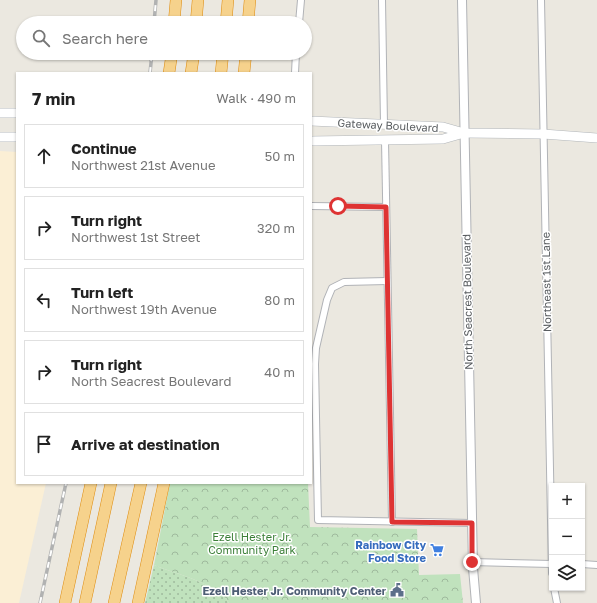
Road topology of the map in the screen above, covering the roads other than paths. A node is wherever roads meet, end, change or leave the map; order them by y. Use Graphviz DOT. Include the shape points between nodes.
graph roads {
  1 [pos="176,0"];
  2 [pos="198,0"];
  3 [pos="228,0"];
  4 [pos="250,0"];
  5 [pos="301,0"];
  6 [pos="382,0"];
  7 [pos="462,0"];
  8 [pos="541,0"];
  9 [pos="175,16"];
  10 [pos="197,16"];
  11 [pos="227,16"];
  12 [pos="249,16"];
  13 [pos="300,16"];
  14 [pos="171,60"];
  15 [pos="193,60"];
  16 [pos="222,60"];
  17 [pos="245,60"];
  18 [pos="296,60"];
  19 [pos="169,72"];
  20 [pos="192,72"];
  21 [pos="221,72"];
  22 [pos="244,72"];
  23 [pos="295,72"];
  24 [pos="0,113"];
  25 [pos="16,113"];
  26 [pos="312,121"];
  27 [pos="384,124"];
  28 [pos="464,133"];
  29 [pos="543,134"];
  30 [pos="0,137"];
  31 [pos="16,137"];
  32 [pos="597,138"];
  33 [pos="385,140"];
  34 [pos="312,141"];
  35 [pos="312,206"];
  36 [pos="386,207"];
  37 [pos="387,281"];
  38 [pos="313,444"];
  39 [pos="91,484"];
  40 [pos="111,484"];
  41 [pos="141,484"];
  42 [pos="164,484"];
  43 [pos="392,522"];
  44 [pos="472,523"];
  45 [pos="552,555"];
  46 [pos="472,562"];
  47 [pos="549,564"];
  48 [pos="585,564"];
  49 [pos="597,564"];
  50 [pos="555,591"];
  51 [pos="65,603"];
  52 [pos="85,603"];
  53 [pos="114,603"];
  54 [pos="138,603"];
  55 [pos="476,603"];
  56 [pos="557,603"];
  1 -- 9 [label="highway"];
  2 -- 10 [label="highway"];
  3 -- 11 [label="highway"];
  4 -- 12 [label="highway"];
  5 -- 13 [label="street"];
  6 -- 27 [label="street"];
  7 -- 28 [label="street, North Seacrest Boulevard"];
  8 -- 29 [label="street, Northeast 1st Lane"];
  14 -- 19 [label="highway"];
  15 -- 20 [label="highway"];
  16 -- 21 [label="highway"];
  17 -- 22 [label="highway"];
  18 -- 23 [label="street"];
  24 -- 25 [label="main road"];
  26 -- 27 [label="main road, Gateway Boulevard"];
  27 -- 28 [label="main road, Gateway Boulevard" via="443,127"];
  28 -- 29 [label="main road, Gateway Boulevard"];
  28 -- 33 [label="main road, Gateway Boulevard" via="443,140"];
  28 -- 44 [label="street, North Seacrest Boulevard"];
  29 -- 32 [label="main road, Gateway Boulevard"];
  29 -- 45 [label="street, Northeast 1st Lane"];
  30 -- 31 [label="main road"];
  33 -- 34 [label="main road, Gateway Boulevard"];
  33 -- 36 [label="street"];
  35 -- 36 [label="street"];
  36 -- 37 [label="street"];
  37 -- 38 [label="street" via="340,283 332,288 315,356"];
  37 -- 43 [label="street"];
  38 -- 43 [label="street" via="318,520"];
  39 -- 51 [label="highway"];
  40 -- 52 [label="highway"];
  41 -- 53 [label="highway"];
  42 -- 54 [label="highway"];
  43 -- 44 [label="street"];
  44 -- 46 [label="street, North Seacrest Boulevard"];
  46 -- 47 [label="street"];
  46 -- 55 [label="street, North Seacrest Boulevard"];
  48 -- 49 [label="street"];
  50 -- 56 [label="street"];
}
